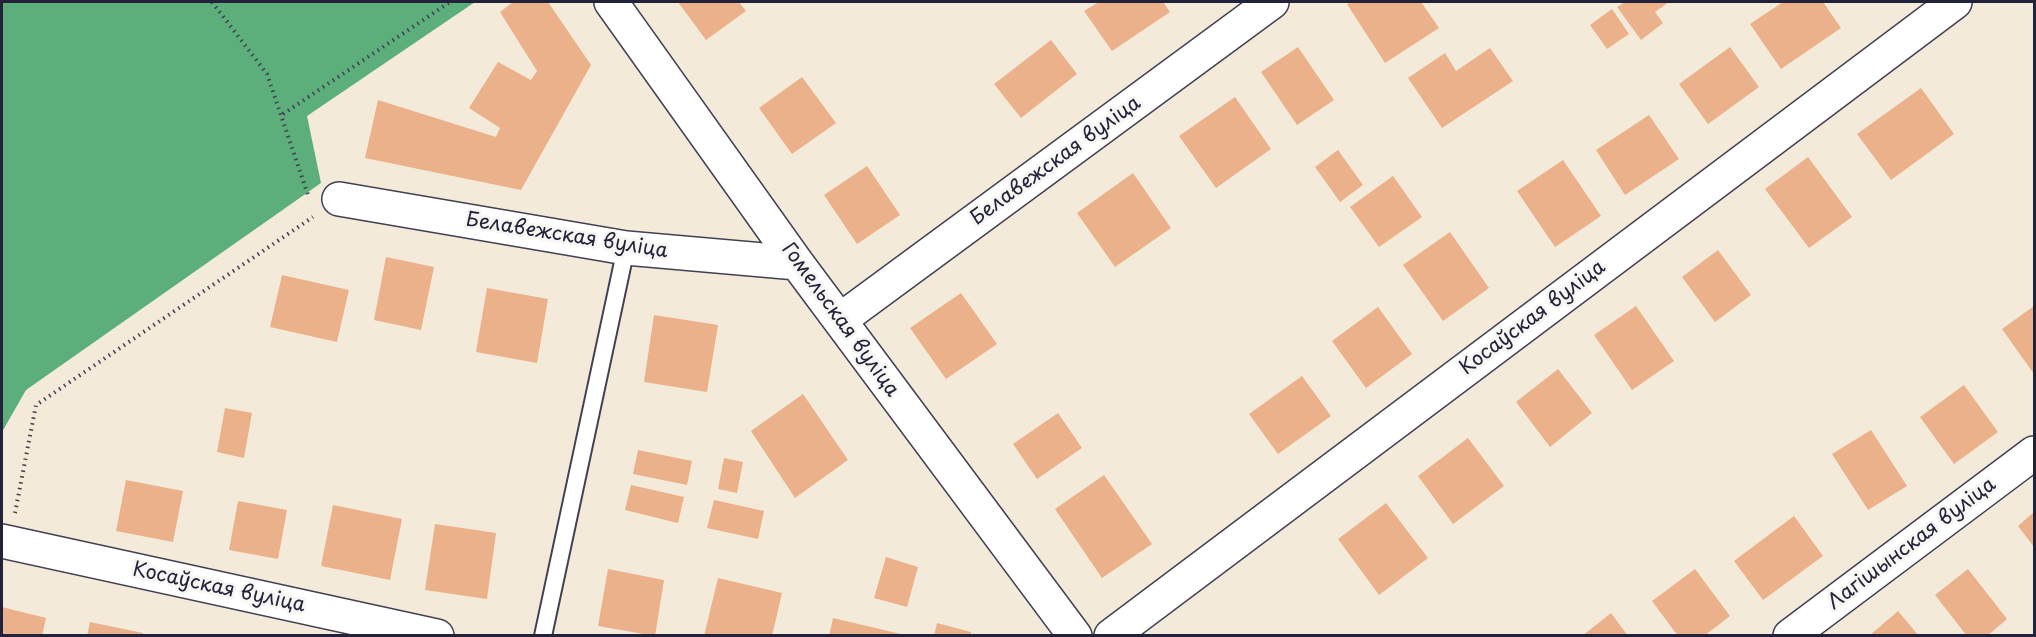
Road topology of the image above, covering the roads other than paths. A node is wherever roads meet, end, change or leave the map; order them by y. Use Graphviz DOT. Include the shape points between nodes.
graph roads {
  1 [pos="611,2"];
  2 [pos="1272,2"];
  3 [pos="1955,2"];
  4 [pos="326,208"];
  5 [pos="626,248"];
  6 [pos="797,263"];
  7 [pos="840,320"];
  8 [pos="2034,453"];
  9 [pos="5,542"];
  10 [pos="436,636"];
  11 [pos="543,636"];
  12 [pos="1075,636"];
  13 [pos="1110,636"];
  14 [pos="1790,636"];
  1 -- 6 [label="street, Гомельская вуліца"];
  2 -- 7 [label="street, Белавежская вуліца"];
  3 -- 13 [label="street, Косаўская вуліца"];
  4 -- 5 [label="street, Белавежская вуліца"];
  5 -- 6 [label="street, Белавежская вуліца"];
  5 -- 11 [label="lane"];
  6 -- 7 [label="street, Гомельская вуліца"];
  7 -- 12 [label="street, Гомельская вуліца"];
  8 -- 14 [label="street, Лагішынская вуліца"];
  9 -- 10 [label="street, Косаўская вуліца"];
}
